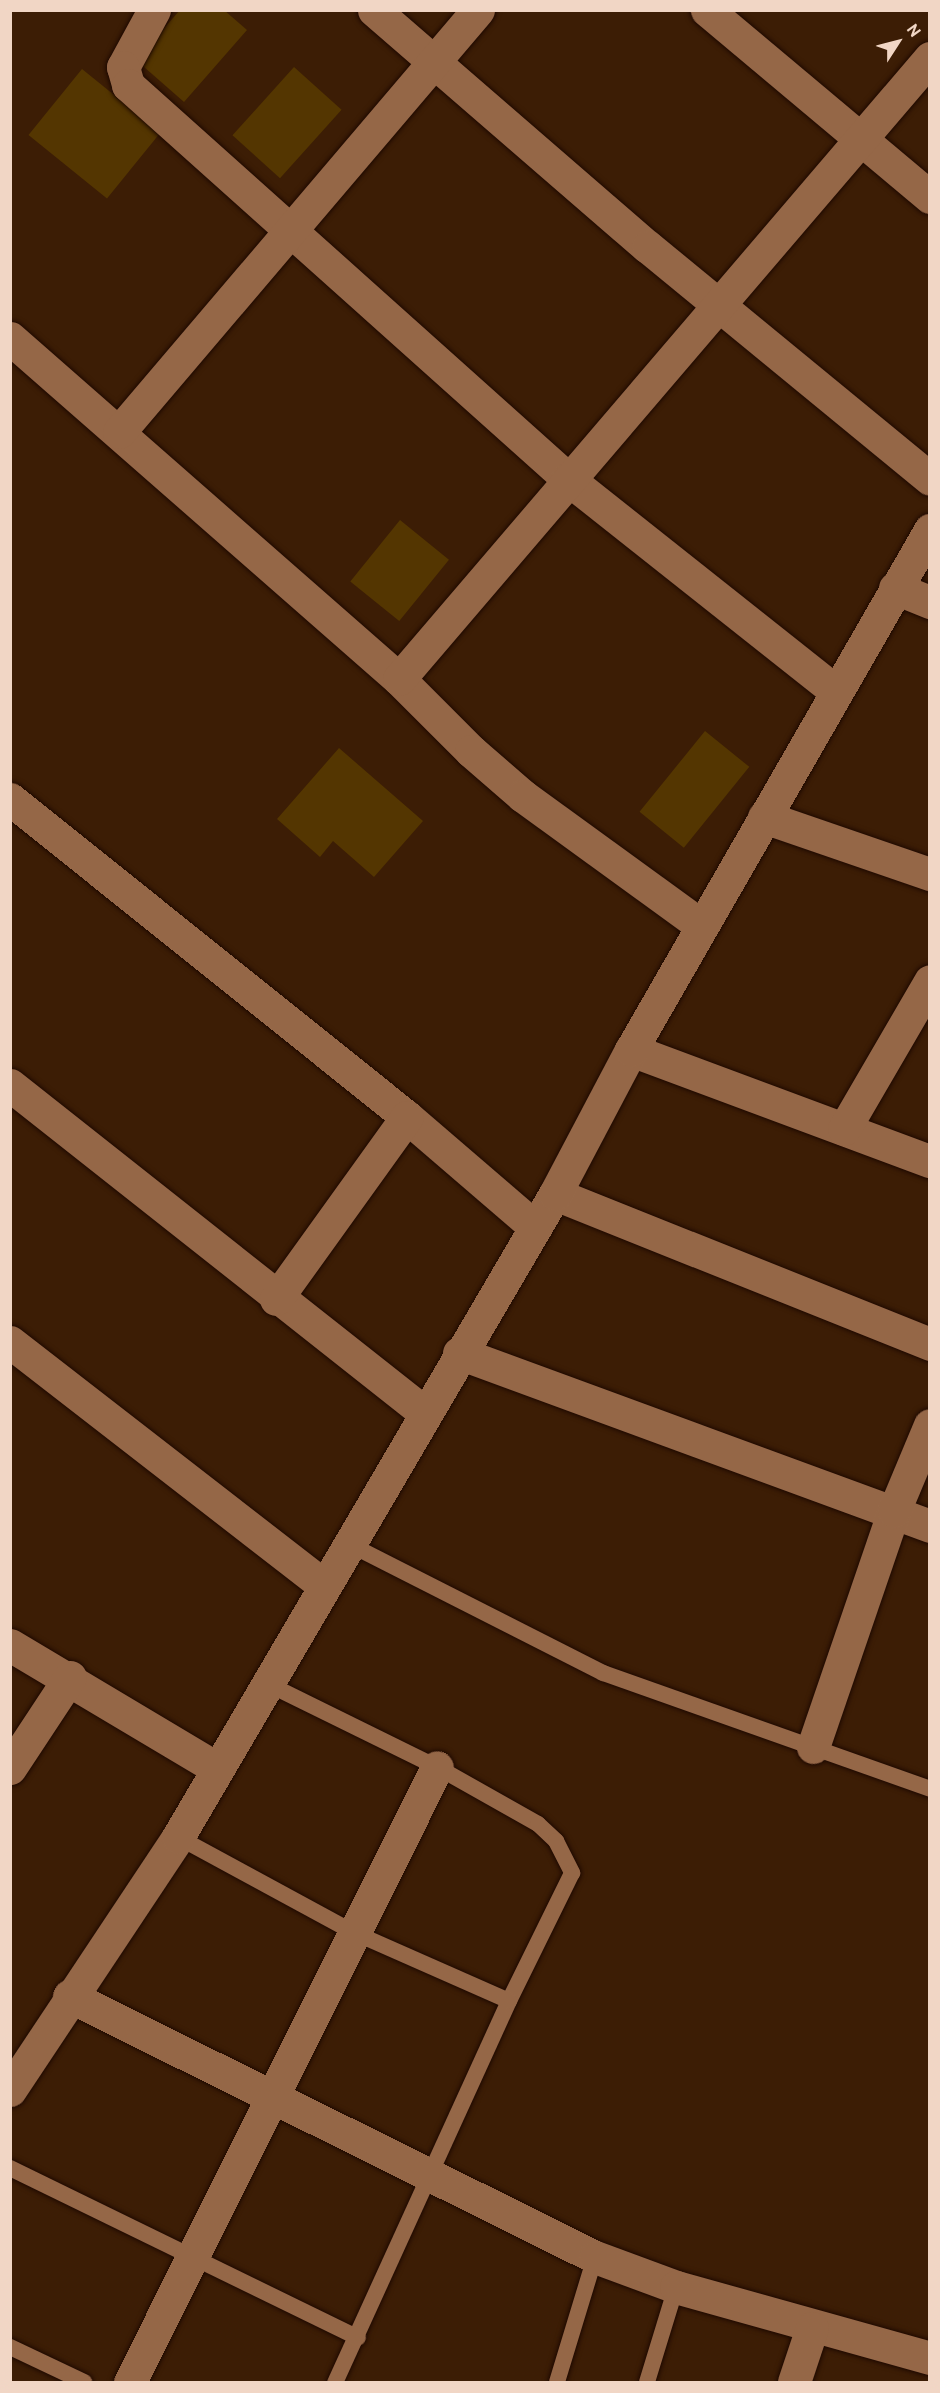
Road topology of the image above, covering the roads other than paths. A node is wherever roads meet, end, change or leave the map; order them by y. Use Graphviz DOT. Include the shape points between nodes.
graph roads {
  1 [pos="154,10"];
  2 [pos="374,10"];
  3 [pos="478,10"];
  4 [pos="707,10"];
  5 [pos="930,58"];
  6 [pos="433,62"];
  7 [pos="859,138"];
  8 [pos="930,198"];
  9 [pos="287,231"];
  10 [pos="718,305"];
  11 [pos="10,338"];
  12 [pos="119,432"];
  13 [pos="568,479"];
  14 [pos="930,479"];
  15 [pos="930,530"];
  16 [pos="896,588"];
  17 [pos="930,602"];
  18 [pos="399,679"];
  19 [pos="835,691"];
  20 [pos="10,799"];
  21 [pos="764,817"];
  22 [pos="930,874"];
  23 [pos="702,926"];
  24 [pos="930,981"];
  25 [pos="631,1050"];
  26 [pos="10,1085"];
  27 [pos="407,1117"];
  28 [pos="844,1129"];
  29 [pos="930,1161"];
  30 [pos="555,1194"];
  31 [pos="535,1227"];
  32 [pos="276,1299"];
  33 [pos="10,1342"];
  34 [pos="930,1344"];
  35 [pos="459,1353"];
  36 [pos="425,1413"];
  37 [pos="930,1425"];
  38 [pos="894,1511"];
  39 [pos="930,1526"];
  40 [pos="349,1544"];
  41 [pos="324,1586"];
  42 [pos="10,1645"];
  43 [pos="70,1677"];
  44 [pos="266,1683"];
  45 [pos="813,1747"];
  46 [pos="437,1767"];
  47 [pos="10,1768"];
  48 [pos="216,1768"];
  49 [pos="930,1790"];
  50 [pos="178,1837"];
  51 [pos="355,1933"];
  52 [pos="69,1996"];
  53 [pos="509,2001"];
  54 [pos="12,2085"];
  55 [pos="275,2096"];
  56 [pos="10,2168"];
  57 [pos="432,2173"];
  58 [pos="192,2255"];
  59 [pos="596,2257"];
  60 [pos="675,2287"];
  61 [pos="812,2328"];
  62 [pos="358,2338"];
  63 [pos="10,2347"];
  64 [pos="930,2358"];
  65 [pos="84,2382"];
  66 [pos="130,2382"];
  67 [pos="335,2382"];
  68 [pos="557,2382"];
  69 [pos="647,2382"];
  70 [pos="794,2382"];
  1 -- 9 [label="street" via="123,67 128,85"];
  2 -- 6 [label="street"];
  3 -- 6 [label="street"];
  4 -- 7 [label="street"];
  5 -- 7 [label="street"];
  6 -- 9 [label="street"];
  6 -- 10 [label="street"];
  7 -- 8 [label="street"];
  7 -- 10 [label="street"];
  9 -- 12 [label="street"];
  9 -- 13 [label="street"];
  10 -- 13 [label="street"];
  10 -- 14 [label="street"];
  11 -- 12 [label="street"];
  12 -- 18 [label="street"];
  13 -- 18 [label="street"];
  13 -- 19 [label="street"];
  15 -- 16 [label="street"];
  16 -- 17 [label="street"];
  16 -- 19 [label="street"];
  18 -- 23 [label="street" via="471,751 524,796"];
  19 -- 21 [label="street"];
  20 -- 27 [label="street"];
  21 -- 22 [label="street"];
  21 -- 23 [label="street"];
  23 -- 25 [label="street"];
  24 -- 28 [label="street"];
  25 -- 28 [label="street"];
  25 -- 30 [label="street"];
  26 -- 32 [label="street"];
  27 -- 31 [label="street"];
  27 -- 32 [label="street"];
  28 -- 29 [label="street"];
  30 -- 31 [label="street"];
  30 -- 34 [label="street"];
  31 -- 35 [label="street"];
  32 -- 36 [label="street"];
  33 -- 41 [label="street"];
  35 -- 36 [label="street"];
  35 -- 38 [label="street"];
  36 -- 40 [label="street"];
  37 -- 38 [label="street"];
  38 -- 39 [label="street"];
  38 -- 45 [label="street"];
  40 -- 41 [label="street"];
  40 -- 45 [label="lane" via="603,1673"];
  41 -- 44 [label="street"];
  42 -- 43 [label="street"];
  43 -- 47 [label="street"];
  43 -- 48 [label="street"];
  44 -- 46 [label="lane"];
  44 -- 48 [label="street"];
  45 -- 49 [label="lane"];
  46 -- 51 [label="street"];
  46 -- 53 [label="lane" via="538,1824 556,1841 572,1873"];
  48 -- 50 [label="street"];
  50 -- 51 [label="lane"];
  50 -- 52 [label="street"];
  51 -- 53 [label="lane"];
  51 -- 55 [label="street"];
  52 -- 54 [label="street"];
  52 -- 55 [label="street"];
  53 -- 57 [label="lane"];
  55 -- 57 [label="street"];
  55 -- 58 [label="street"];
  56 -- 58 [label="lane"];
  57 -- 59 [label="street" via="499,2212"];
  57 -- 62 [label="lane"];
  58 -- 62 [label="lane"];
  58 -- 66 [label="street"];
  59 -- 60 [label="street"];
  59 -- 68 [label="lane"];
  60 -- 61 [label="street"];
  60 -- 69 [label="lane"];
  61 -- 64 [label="street"];
  61 -- 70 [label="street"];
  62 -- 67 [label="lane"];
  63 -- 65 [label="lane"];
}
